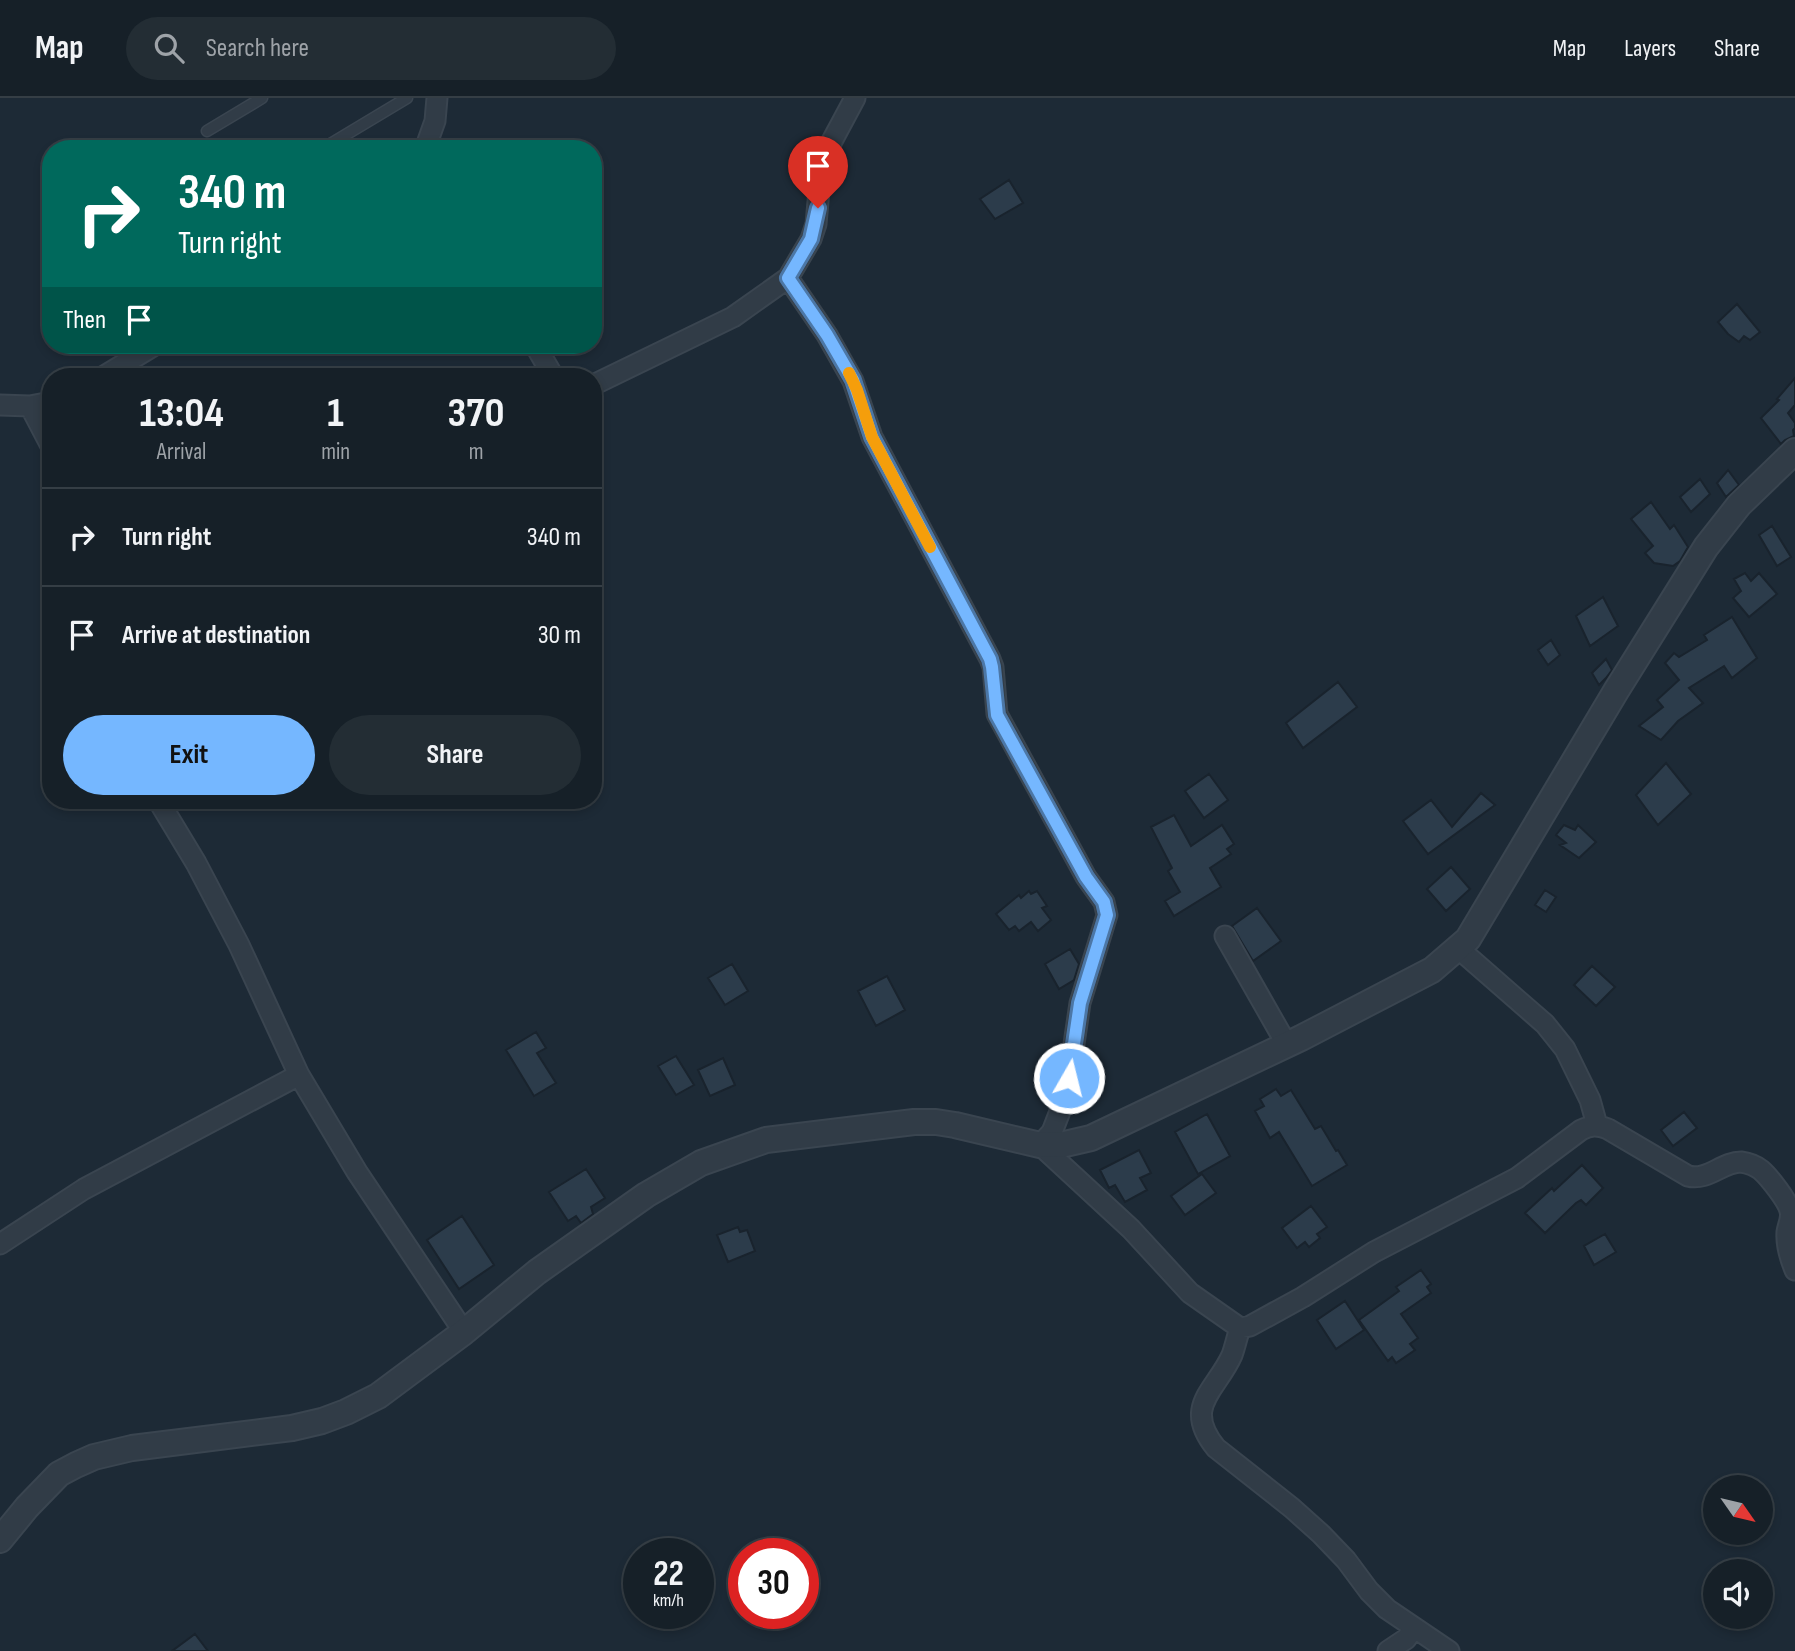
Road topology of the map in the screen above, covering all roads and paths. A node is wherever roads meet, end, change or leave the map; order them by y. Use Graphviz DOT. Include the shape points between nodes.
graph roads {
  1 [pos="262,98"];
  2 [pos="407,98"];
  3 [pos="436,98"];
  4 [pos="855,98"];
  5 [pos="207,131"];
  6 [pos="337,140"];
  7 [pos="428,140"];
  8 [pos="788,278"];
  9 [pos="140,354"];
  10 [pos="117,368"];
  11 [pos="602,382"];
  12 [pos="42,404"];
  13 [pos="0,405"];
  14 [pos="30,406"];
  15 [pos="42,429"];
  16 [pos="1795,450"];
  17 [pos="163,809"];
  18 [pos="1225,936"];
  19 [pos="1458,948"];
  20 [pos="1287,1045"];
  21 [pos="299,1075"];
  22 [pos="1597,1125"];
  23 [pos="1040,1145"];
  24 [pos="0,1244"];
  25 [pos="1795,1270"];
  26 [pos="1240,1328"];
  27 [pos="464,1332"];
  28 [pos="0,1540"];
  29 [pos="1413,1628"];
  30 [pos="1388,1651"];
  31 [pos="1449,1651"];
  1 -- 5 [label="lane"];
  2 -- 6 [label="lane"];
  3 -- 7 [label="street"];
  4 -- 8 [label="street" via="825,161 811,239"];
  8 -- 11 [label="street" via="733,317"];
  8 -- 23 [label="street" via="853,380 872,437 990,659 997,715 1107,908 1080,1003 1064,1101 1052,1132"];
  9 -- 10 [label="street"];
  12 -- 14 [label="street"];
  13 -- 14 [label="street"];
  14 -- 15 [label="street"];
  16 -- 19 [label="street" via="1739,505 1706,547 1468,939"];
  17 -- 21 [label="street" via="239,944"];
  18 -- 20 [label="street"];
  19 -- 20 [label="street" via="1432,970"];
  19 -- 22 [label="street" via="1545,1024 1564,1049 1590,1100"];
  20 -- 23 [label="street" via="1091,1138"];
  21 -- 24 [label="street" via="84,1189"];
  21 -- 27 [label="street" via="357,1172"];
  22 -- 25 [label="street" via="1688,1176 1701,1177 1739,1162 1762,1171 1790,1209 1787,1238"];
  22 -- 26 [label="street" via="1581,1130 1517,1178"];
  23 -- 26 [label="street" via="1131,1229 1190,1293"];
  23 -- 27 [label="street" via="936,1122 766,1140 701,1163 646,1195 537,1272"];
  26 -- 29 [label="street" via="1231,1356 1204,1402 1201,1421 1209,1440 1321,1534 1369,1591"];
  27 -- 28 [label="street" via="378,1396 323,1421 132,1448 76,1465 59,1474"];
  29 -- 30 [label="street"];
  29 -- 31 [label="street"];
}
